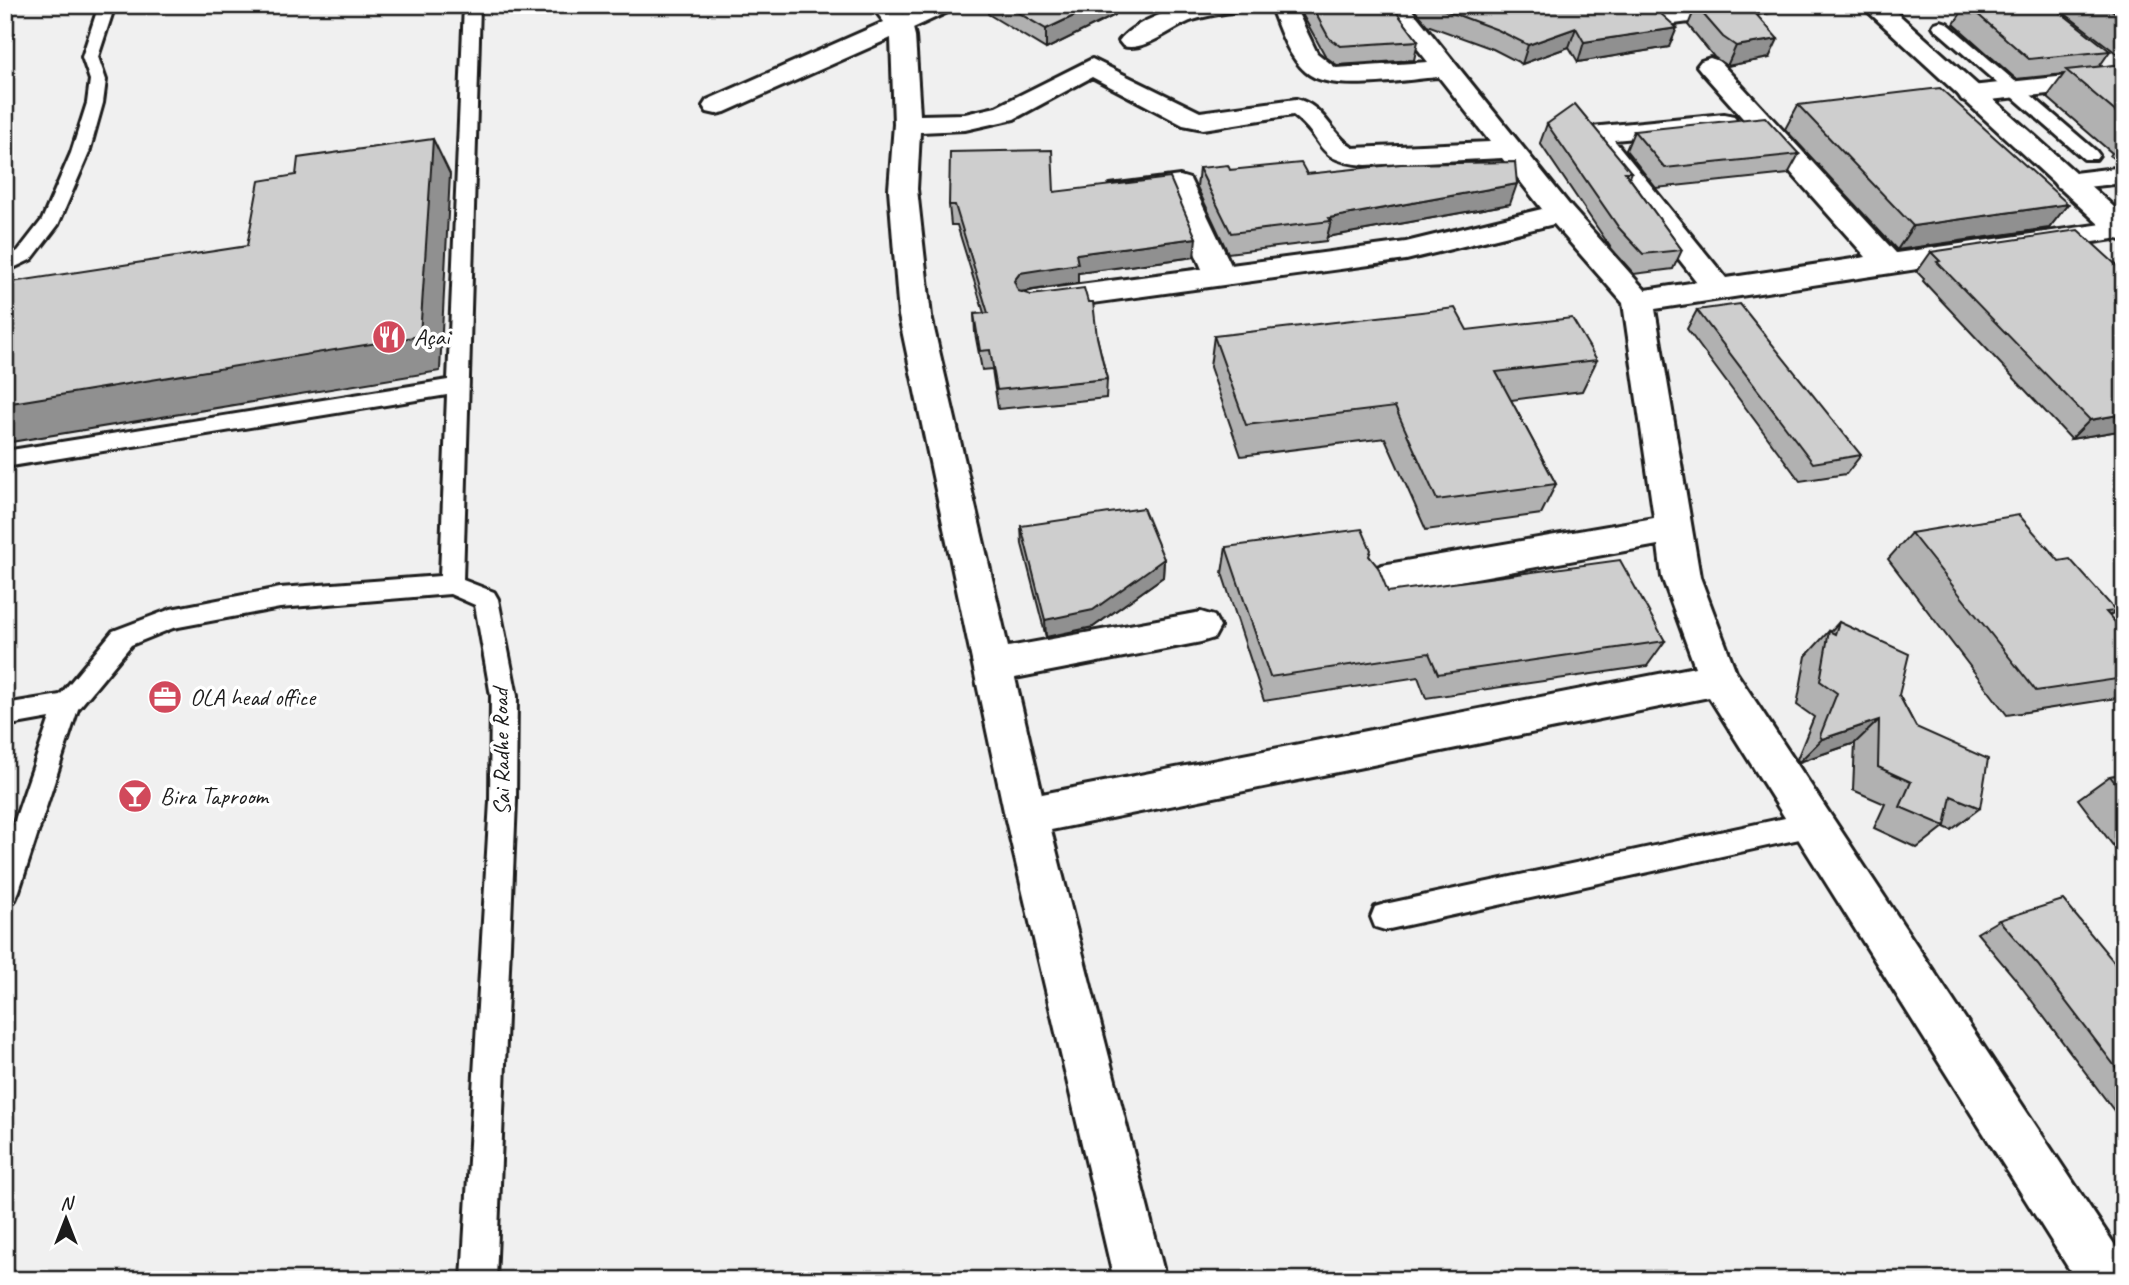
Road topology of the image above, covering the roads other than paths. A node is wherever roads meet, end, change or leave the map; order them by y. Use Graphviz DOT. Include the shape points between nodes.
graph roads {
  1 [pos="107,5"];
  2 [pos="472,5"];
  3 [pos="943,5"];
  4 [pos="1143,5"];
  5 [pos="1228,5"];
  6 [pos="1282,5"];
  7 [pos="1395,5"];
  8 [pos="1653,5"];
  9 [pos="1766,5"];
  10 [pos="1873,5"];
  11 [pos="891,15"];
  12 [pos="1170,18"];
  13 [pos="1941,26"];
  14 [pos="1132,41"];
  15 [pos="2103,60"];
  16 [pos="1710,66"];
  17 [pos="1446,69"];
  18 [pos="2124,77"];
  19 [pos="2013,89"];
  20 [pos="1971,94"];
  21 [pos="716,106"];
  22 [pos="1757,119"];
  23 [pos="907,124"];
  24 [pos="1510,149"];
  25 [pos="2090,155"];
  26 [pos="2124,175"];
  27 [pos="2067,181"];
  28 [pos="1115,192"];
  29 [pos="1562,214"];
  30 [pos="2122,230"];
  31 [pos="1889,264"];
  32 [pos="5,266"];
  33 [pos="1220,275"];
  34 [pos="1719,289"];
  35 [pos="1638,301"];
  36 [pos="1032,302"];
  37 [pos="458,386"];
  38 [pos="5,459"];
  39 [pos="1672,529"];
  40 [pos="1382,580"];
  41 [pos="451,585"];
  42 [pos="1201,627"];
  43 [pos="992,666"];
  44 [pos="1719,679"];
  45 [pos="66,704"];
  46 [pos="5,715"];
  47 [pos="1026,816"];
  48 [pos="1812,824"];
  49 [pos="16,828"];
  50 [pos="5,891"];
  51 [pos="1385,917"];
  52 [pos="479,1280"];
  53 [pos="1140,1280"];
  54 [pos="2107,1280"];
  1 -- 32 [label="lane" via="90,57 98,80 80,153 51,221 25,255"];
  2 -- 37 [label="lane"];
  3 -- 11 [label="street"];
  4 -- 12 [label="street"];
  5 -- 12 [label="street"];
  6 -- 17 [label="street" via="1311,66 1321,74"];
  7 -- 17 [label="street"];
  8 -- 9 [label="street" via="1660,14 1674,17"];
  10 -- 20 [label="street"];
  11 -- 21 [label="street"];
  11 -- 23 [label="street" via="903,36"];
  12 -- 14 [label="street"];
  13 -- 19 [label="lane"];
  15 -- 18 [label="street"];
  16 -- 22 [label="street"];
  17 -- 24 [label="street"];
  18 -- 19 [label="street"];
  19 -- 20 [label="street"];
  19 -- 25 [label="lane"];
  20 -- 27 [label="street"];
  22 -- 31 [label="street"];
  22 -- 34 [label="street" via="1601,133 1598,138"];
  23 -- 24 [label="street" via="965,122 1005,113 1092,66 1192,119 1296,107 1307,111 1345,155"];
  23 -- 43 [label="street" via="904,189 915,316"];
  24 -- 29 [label="street"];
  26 -- 27 [label="street"];
  27 -- 30 [label="street"];
  28 -- 33 [label="street" via="1180,185"];
  29 -- 33 [label="street" via="1406,251"];
  29 -- 35 [label="street"];
  30 -- 31 [label="street"];
  31 -- 34 [label="street"];
  33 -- 36 [label="street"];
  34 -- 35 [label="street"];
  35 -- 39 [label="street"];
  37 -- 38 [label="lane"];
  37 -- 41 [label="lane"];
  39 -- 40 [label="street"];
  39 -- 44 [label="street" via="1681,577"];
  41 -- 45 [label="lane, Sai Radhe Road" via="281,598 171,619 122,638"];
  41 -- 52 [label="lane, Sai Radhe Road" via="486,599 504,696"];
  42 -- 43 [label="street"];
  43 -- 47 [label="street"];
  44 -- 47 [label="street"];
  44 -- 48 [label="street"];
  45 -- 46 [label="lane"];
  45 -- 49 [label="lane, Sai Radhe Road"];
  47 -- 53 [label="street"];
  48 -- 51 [label="lane"];
  48 -- 54 [label="street"];
  49 -- 50 [label="lane, Sai Radhe Road"];
}
